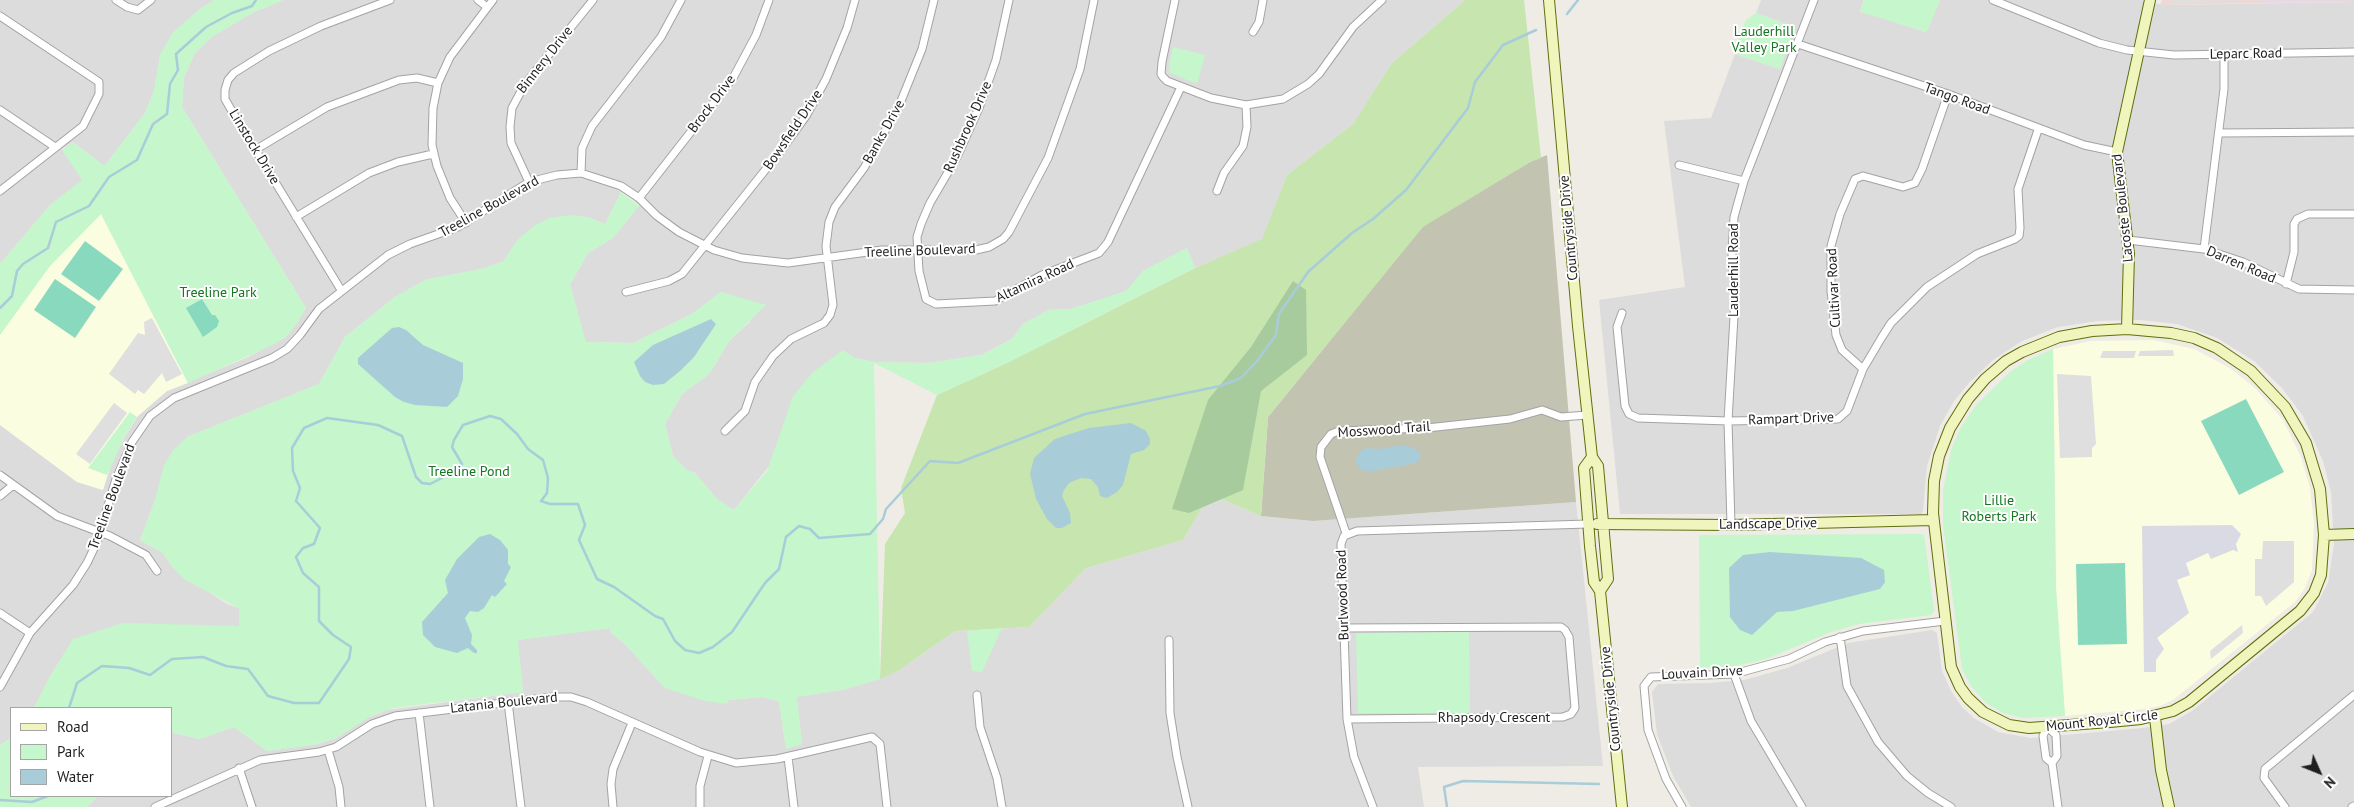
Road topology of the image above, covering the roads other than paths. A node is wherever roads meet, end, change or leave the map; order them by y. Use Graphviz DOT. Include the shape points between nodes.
graph roads {
  1 [pos="116,0"];
  2 [pos="151,0"];
  3 [pos="390,0"];
  4 [pos="478,0"];
  5 [pos="493,0"];
  6 [pos="593,0"];
  7 [pos="681,0"];
  8 [pos="769,0"];
  9 [pos="855,0"];
  10 [pos="934,0"];
  11 [pos="1009,0"];
  12 [pos="1094,0"];
  13 [pos="1175,0"];
  14 [pos="1263,0"];
  15 [pos="1549,0"];
  16 [pos="1814,0"];
  17 [pos="1995,0"];
  18 [pos="2150,0"];
  19 [pos="1377,2"];
  20 [pos="487,7"];
  21 [pos="0,16"];
  22 [pos="1253,32"];
  23 [pos="1798,44"];
  24 [pos="2138,52"];
  25 [pos="2354,52"];
  26 [pos="2224,54"];
  27 [pos="438,83"];
  28 [pos="1181,87"];
  29 [pos="1948,94"];
  30 [pos="1246,105"];
  31 [pos="0,110"];
  32 [pos="2038,130"];
  33 [pos="2354,132"];
  34 [pos="2220,133"];
  35 [pos="55,147"];
  36 [pos="255,150"];
  37 [pos="2117,152"];
  38 [pos="433,154"];
  39 [pos="1679,165"];
  40 [pos="581,174"];
  41 [pos="1744,181"];
  42 [pos="529,182"];
  43 [pos="0,190"];
  44 [pos="1217,192"];
  45 [pos="639,198"];
  46 [pos="2354,214"];
  47 [pos="296,217"];
  48 [pos="466,223"];
  49 [pos="2128,240"];
  50 [pos="705,246"];
  51 [pos="918,249"];
  52 [pos="2204,249"];
  53 [pos="827,258"];
  54 [pos="2286,284"];
  55 [pos="342,290"];
  56 [pos="2354,290"];
  57 [pos="626,292"];
  58 [pos="1622,313"];
  59 [pos="2127,329"];
  60 [pos="1863,369"];
  61 [pos="1587,415"];
  62 [pos="1728,421"];
  63 [pos="725,431"];
  64 [pos="1592,457"];
  65 [pos="0,475"];
  66 [pos="13,485"];
  67 [pos="0,496"];
  68 [pos="1933,520"];
  69 [pos="1588,524"];
  70 [pos="1603,525"];
  71 [pos="1731,525"];
  72 [pos="100,532"];
  73 [pos="1346,533"];
  74 [pos="2354,534"];
  75 [pos="2324,535"];
  76 [pos="157,571"];
  77 [pos="1600,591"];
  78 [pos="0,613"];
  79 [pos="1945,621"];
  80 [pos="1344,628"];
  81 [pos="30,633"];
  82 [pos="1840,637"];
  83 [pos="1169,640"];
  84 [pos="1734,674"];
  85 [pos="0,687"];
  86 [pos="977,695"];
  87 [pos="2354,695"];
  88 [pos="508,702"];
  89 [pos="419,712"];
  90 [pos="2155,716"];
  91 [pos="1347,719"];
  92 [pos="632,723"];
  93 [pos="2047,726"];
  94 [pos="328,750"];
  95 [pos="708,756"];
  96 [pos="788,756"];
  97 [pos="2052,763"];
  98 [pos="239,768"];
  99 [pos="155,807"];
  100 [pos="252,807"];
  101 [pos="341,807"];
  102 [pos="430,807"];
  103 [pos="521,807"];
  104 [pos="614,807"];
  105 [pos="700,807"];
  106 [pos="794,807"];
  107 [pos="887,807"];
  108 [pos="1002,807"];
  109 [pos="1188,807"];
  110 [pos="1373,807"];
  111 [pos="1622,807"];
  112 [pos="1682,807"];
  113 [pos="1802,807"];
  114 [pos="1951,807"];
  115 [pos="2058,807"];
  116 [pos="2169,807"];
  117 [pos="2286,807"];
  1 -- 2 [label="street" via="138,10"];
  3 -- 36 [label="street, Linstock Drive" via="300,35 234,73 226,85 225,99"];
  4 -- 20 [label="street"];
  5 -- 20 [label="street"];
  6 -- 42 [label="street, Binnery Drive" via="525,84 512,108 512,143"];
  7 -- 40 [label="street" via="661,38 588,132 582,148"];
  8 -- 45 [label="street, Brock Drive" via="756,35 733,78"];
  9 -- 50 [label="street, Bowsfield Drive" via="834,63 813,104 782,149"];
  10 -- 53 [label="street, Banks Drive" via="922,49 898,107 864,168 832,214 826,237"];
  11 -- 51 [label="street, Rushbrook Drive" via="996,60 979,108 957,157 924,214 917,237"];
  12 -- 51 [label="street, Treeline Boulevard" via="1080,70 1065,116 1038,179 1009,232 996,244 983,249"];
  13 -- 28 [label="street" via="1161,74 1167,81"];
  14 -- 22 [label="street" via="1259,22"];
  15 -- 61 [label="street, Countryside Drive"];
  16 -- 23 [label="street, Lauderhill Road"];
  17 -- 24 [label="street, Leparc Road" via="2099,43"];
  18 -- 24 [label="street, Lacoste Boulevard"];
  19 -- 30 [label="street" via="1308,84 1283,99"];
  20 -- 27 [label="street" via="456,48"];
  21 -- 35 [label="street" via="99,82 99,94 88,119"];
  23 -- 29 [label="street, Tango Road"];
  23 -- 41 [label="street, Lauderhill Road"];
  24 -- 26 [label="street, Leparc Road"];
  24 -- 37 [label="street, Lacoste Boulevard"];
  25 -- 26 [label="street, Leparc Road"];
  26 -- 34 [label="street"];
  27 -- 36 [label="street" via="417,78 399,80 327,107"];
  27 -- 38 [label="street" via="432,116"];
  28 -- 30 [label="street" via="1219,101"];
  28 -- 51 [label="street, Altamira Road" via="1108,242 1099,253 1042,275 995,301 936,304 926,299 922,291"];
  29 -- 32 [label="street, Tango Road"];
  29 -- 60 [label="street, Cultivar Road" via="1915,183 1903,188 1863,176 1855,179 1840,214 1831,246 1831,291 1836,335 1842,350"];
  30 -- 44 [label="street" via="1247,127 1243,146 1224,173"];
  31 -- 35 [label="street"];
  32 -- 37 [label="street, Tango Road" via="2084,146"];
  32 -- 60 [label="street, Rampart Drive" via="2018,189 2018,236 1977,254 1927,287 1891,323"];
  33 -- 34 [label="street"];
  34 -- 52 [label="street"];
  35 -- 43 [label="street"];
  36 -- 47 [label="street, Linstock Drive"];
  37 -- 49 [label="street, Lacoste Boulevard"];
  38 -- 47 [label="street" via="369,173"];
  38 -- 48 [label="street" via="446,191"];
  39 -- 41 [label="street"];
  40 -- 42 [label="street, Treeline Boulevard" via="556,175"];
  40 -- 45 [label="street, Treeline Boulevard" via="608,180"];
  41 -- 62 [label="street, Lauderhill Road" via="1734,218 1735,300"];
  42 -- 48 [label="street, Treeline Boulevard"];
  45 -- 50 [label="street, Treeline Boulevard" via="670,226"];
  46 -- 54 [label="street" via="2308,214 2297,219 2294,224 2294,252"];
  47 -- 55 [label="street, Linstock Drive"];
  48 -- 55 [label="street, Treeline Boulevard" via="395,251"];
  49 -- 52 [label="street, Darren Road"];
  49 -- 59 [label="street, Lacoste Boulevard"];
  50 -- 53 [label="street, Treeline Boulevard" via="767,262"];
  50 -- 57 [label="street, Bowsfield Drive" via="676,278"];
  51 -- 53 [label="street, Treeline Boulevard" via="882,250"];
  52 -- 54 [label="street, Darren Road" via="2243,262"];
  53 -- 63 [label="street, Banks Drive" via="833,305 830,315 824,322 791,339 773,356 755,382 745,411"];
  54 -- 56 [label="street, Darren Road" via="2310,291"];
  55 -- 72 [label="street, Treeline Boulevard" via="319,308 287,349 174,398 154,412 132,442 116,479"];
  58 -- 62 [label="street" via="1617,327 1625,406 1629,414 1638,418"];
  59 -- 68 [label="street, Mount Royal Circle" via="2073,333 2048,340 2022,352 1985,379 1958,414 1944,440 1934,481"];
  59 -- 75 [label="street, Mount Royal Circle" via="2171,333 2209,344 2242,364 2266,384 2295,421 2312,456 2320,489"];
  60 -- 62 [label="street, Rampart Drive" via="1846,410 1838,419"];
  61 -- 64 [label="street, Countryside Drive"];
  61 -- 73 [label="street, Mosswood Trail" via="1561,417 1542,410 1510,419 1331,434 1321,447 1320,457"];
  62 -- 71 [label="street, Lauderhill Road"];
  64 -- 69 [label="street, Countryside Drive" via="1584,468"];
  64 -- 70 [label="street, Countryside Drive" via="1598,466"];
  65 -- 66 [label="street"];
  66 -- 67 [label="street"];
  66 -- 72 [label="street" via="57,516"];
  68 -- 71 [label="street, Landscape Drive"];
  68 -- 79 [label="street, Mount Royal Circle"];
  69 -- 70 [label="street, Landscape Drive"];
  69 -- 73 [label="street, Burlwood Road"];
  69 -- 77 [label="street, Countryside Drive" via="1594,582"];
  70 -- 71 [label="street, Landscape Drive"];
  70 -- 77 [label="street, Countryside Drive" via="1608,579"];
  72 -- 76 [label="street" via="146,555"];
  72 -- 81 [label="street, Treeline Boulevard" via="78,578"];
  73 -- 80 [label="street, Burlwood Road" via="1341,544"];
  74 -- 75 [label="street"];
  75 -- 90 [label="street, Mount Royal Circle" via="2323,566 2318,583 2300,611 2189,702"];
  77 -- 111 [label="street, Countryside Drive"];
  78 -- 81 [label="street"];
  79 -- 82 [label="street, Louvain Drive" via="1880,628"];
  79 -- 93 [label="street, Mount Royal Circle" via="1951,667 1968,698 1983,712 2009,725"];
  80 -- 91 [label="street, Burlwood Road"];
  80 -- 91 [label="street, Rhapsody Crescent" via="1561,627 1569,638 1576,708 1563,717"];
  81 -- 85 [label="street, Treeline Boulevard"];
  82 -- 84 [label="street, Louvain Drive" via="1789,659"];
  82 -- 114 [label="street" via="1847,686 1878,742 1916,784"];
  83 -- 109 [label="street" via="1170,713"];
  84 -- 112 [label="street, Louvain Drive" via="1656,676 1644,686 1650,739 1666,779"];
  84 -- 113 [label="street" via="1751,721"];
  86 -- 108 [label="street" via="980,728 997,778"];
  87 -- 117 [label="street" via="2265,769 2264,778"];
  88 -- 89 [label="street, Latania Boulevard"];
  88 -- 92 [label="street, Latania Boulevard" via="572,697"];
  88 -- 103 [label="street"];
  89 -- 94 [label="street, Latania Boulevard" via="382,719"];
  89 -- 102 [label="street"];
  90 -- 93 [label="street, Mount Royal Circle"];
  90 -- 116 [label="street" via="2160,770"];
  91 -- 110 [label="street, Burlwood Road" via="1355,762"];
  92 -- 95 [label="street, Latania Boulevard"];
  92 -- 104 [label="street" via="613,769"];
  93 -- 97 [label="street" via="2043,736 2046,758"];
  93 -- 97 [label="street" via="2056,735 2058,756"];
  94 -- 98 [label="street, Latania Boulevard" via="260,760"];
  94 -- 101 [label="street"];
  95 -- 96 [label="street, Latania Boulevard" via="743,763"];
  95 -- 105 [label="street" via="700,786"];
  96 -- 106 [label="street"];
  96 -- 107 [label="street, Latania Boulevard" via="865,737 877,739 882,751"];
  97 -- 115 [label="street"];
  98 -- 99 [label="street, Latania Boulevard"];
  98 -- 100 [label="street"];
}
